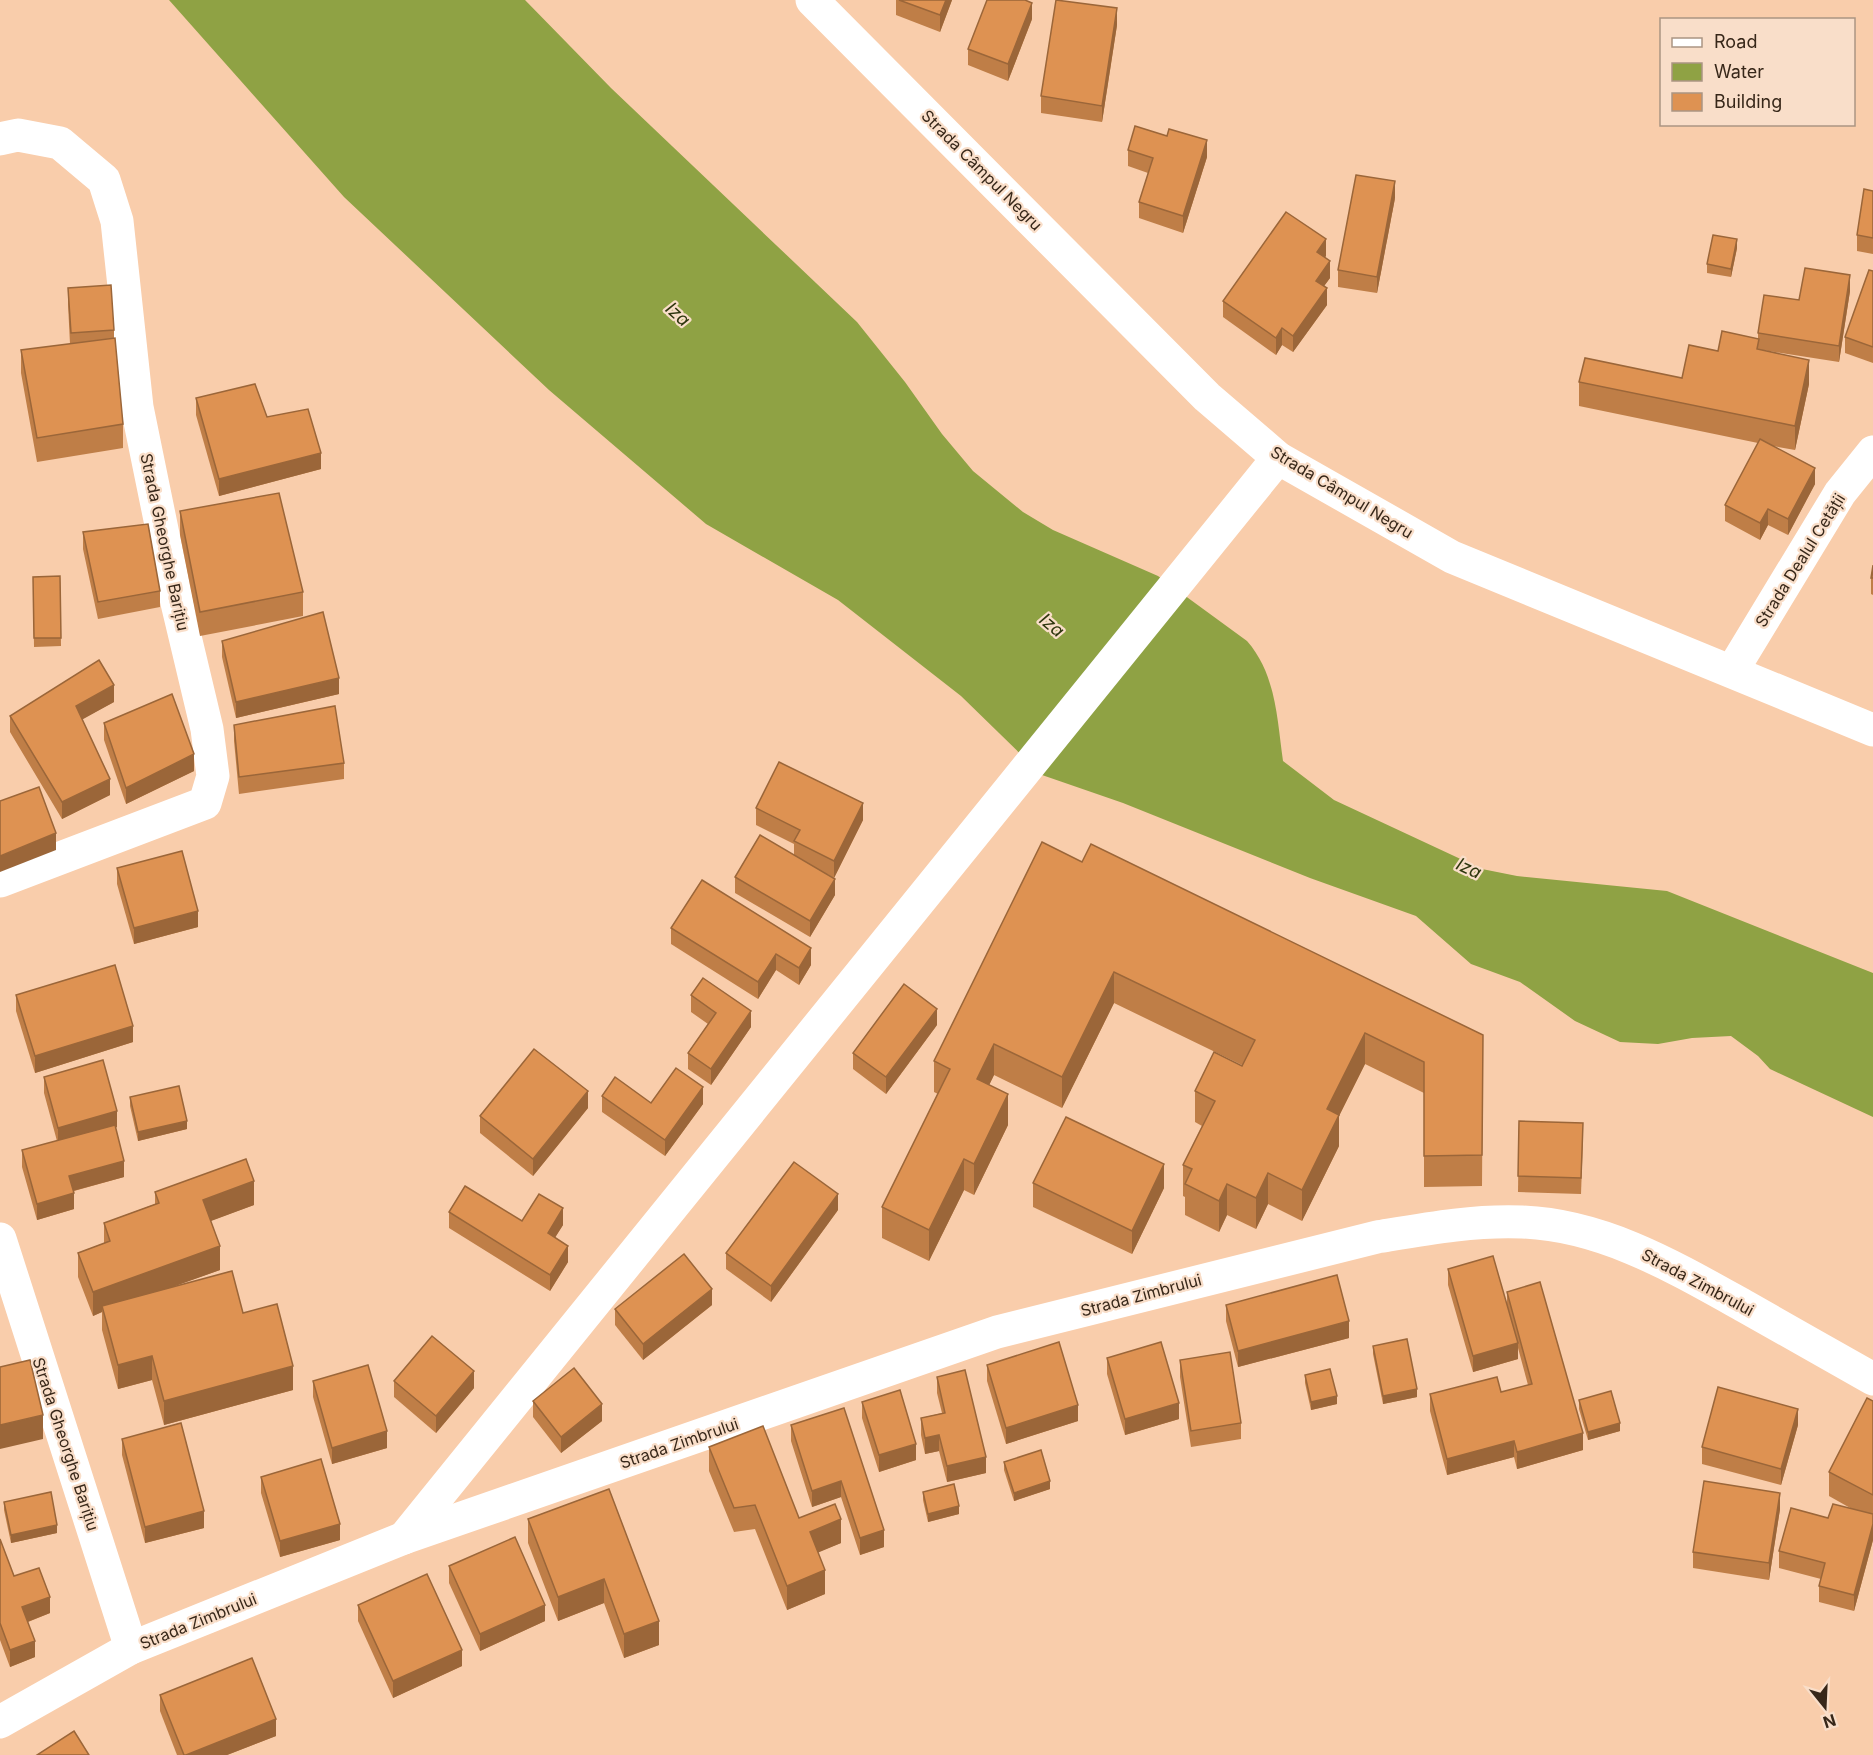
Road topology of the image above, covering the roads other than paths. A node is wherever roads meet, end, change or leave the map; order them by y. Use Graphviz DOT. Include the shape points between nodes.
graph roads {
  1 [pos="812,0"];
  2 [pos="0,139"];
  3 [pos="1873,452"];
  4 [pos="1278,458"];
  5 [pos="1732,671"];
  6 [pos="1873,730"];
  7 [pos="0,881"];
  8 [pos="0,1239"];
  9 [pos="1873,1379"];
  10 [pos="404,1538"];
  11 [pos="131,1648"];
  12 [pos="0,1722"];
  1 -- 4 [label="street, Strada Câmpul Negru" via="1207,397"];
  2 -- 7 [label="street, Strada Gheorghe Barițiu" via="18,135 60,143 104,180 117,221 137,407 207,729 213,776 205,803"];
  3 -- 5 [label="street, Strada Dealul Cetății" via="1840,494"];
  4 -- 5 [label="street, Strada Câmpul Negru" via="1452,557"];
  4 -- 10 [label="street, Strada Zimbrului"];
  5 -- 6 [label="street, Strada Câmpul Negru"];
  8 -- 11 [label="street, Strada Gheorghe Barițiu"];
  9 -- 10 [label="street, Strada Zimbrului" via="1642,1252 1593,1234 1523,1222 1440,1226 1228,1272 997,1332"];
  10 -- 11 [label="street, Strada Zimbrului"];
  11 -- 12 [label="street, Strada Zimbrului"];
}
